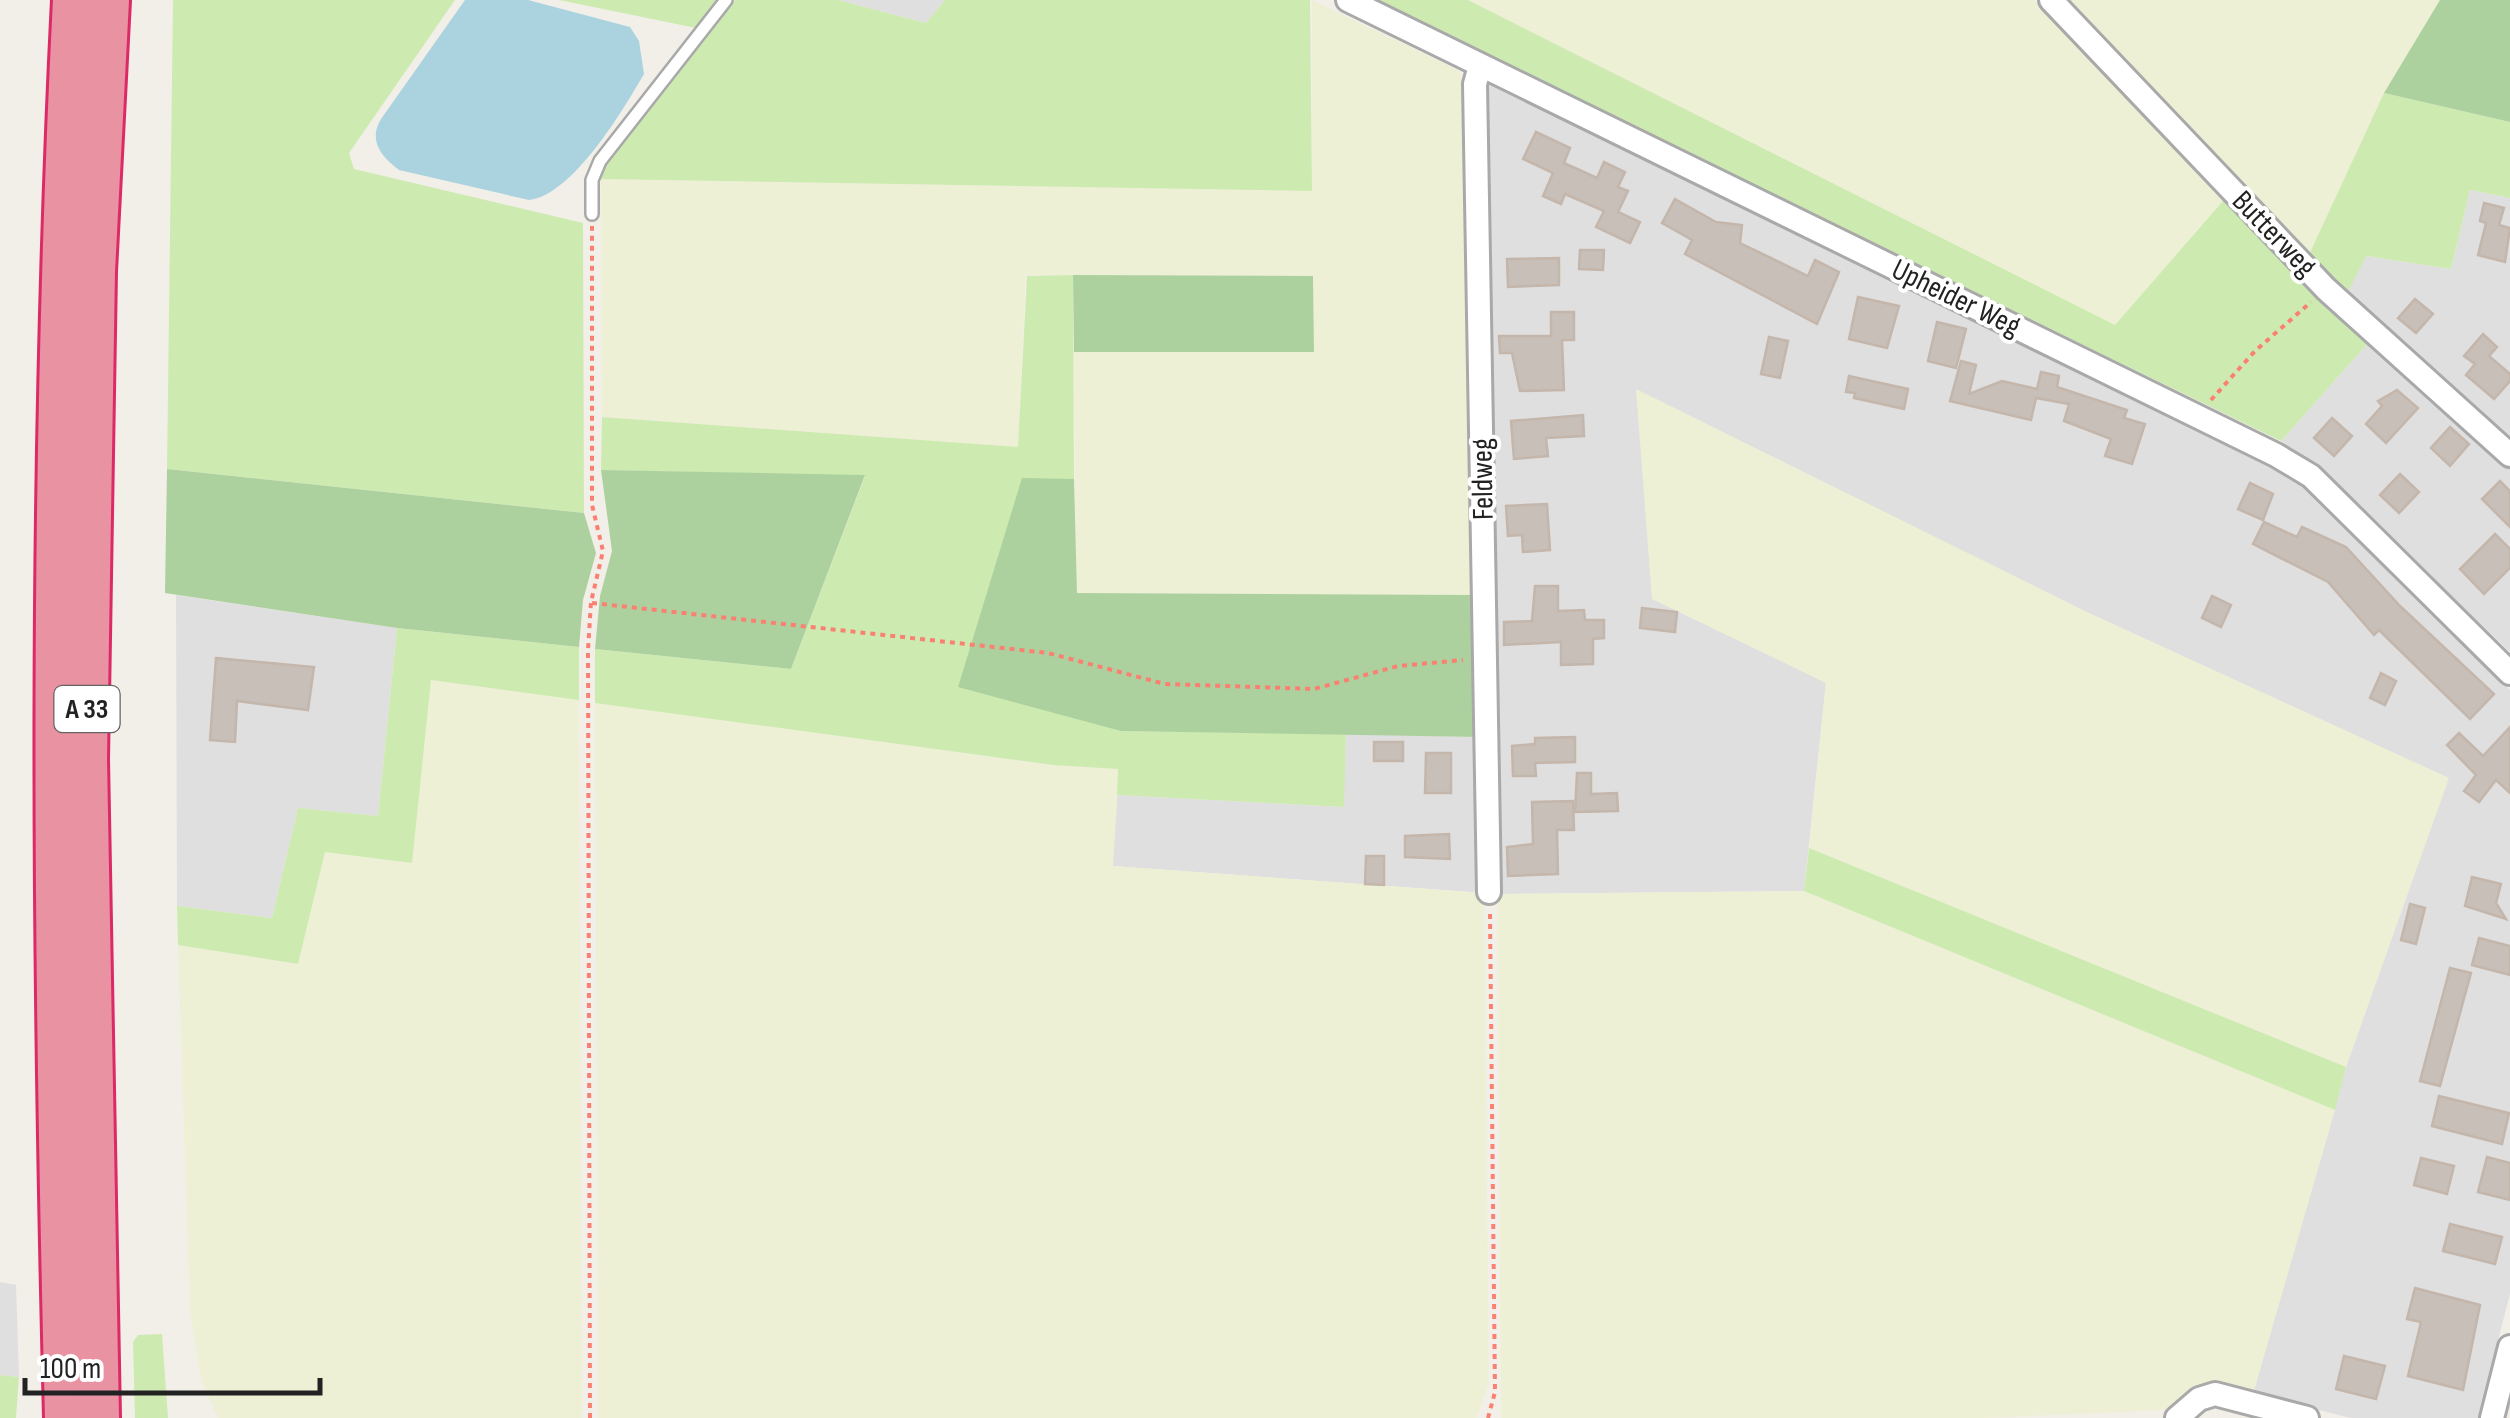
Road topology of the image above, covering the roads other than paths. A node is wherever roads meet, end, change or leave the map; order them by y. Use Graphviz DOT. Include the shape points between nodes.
graph roads {
  1 [pos="74,0"];
  2 [pos="108,0"];
  3 [pos="726,0"];
  4 [pos="1348,0"];
  5 [pos="2052,0"];
  6 [pos="1480,66"];
  7 [pos="592,214"];
  8 [pos="2510,455"];
  9 [pos="2510,673"];
  10 [pos="1489,892"];
  11 [pos="2510,1347"];
  12 [pos="2505,1390"];
  13 [pos="66,1418"];
  14 [pos="98,1418"];
  15 [pos="2176,1418"];
  16 [pos="2307,1418"];
  17 [pos="2492,1418"];
  1 -- 13 [label="highway, A 33" via="54,640"];
  2 -- 14 [label="highway, A 33" via="94,271 86,759"];
  3 -- 7 [label="lane" via="600,161 592,180"];
  4 -- 6 [label="street, Upheider Weg"];
  5 -- 8 [label="street, Butterweg" via="2326,288"];
  6 -- 9 [label="street, Upheider Weg" via="2310,476"];
  6 -- 10 [label="street, Feldweg" via="1475,84"];
  11 -- 12 [label="street"];
  12 -- 17 [label="street"];
  15 -- 16 [label="street" via="2215,1394"];
}
